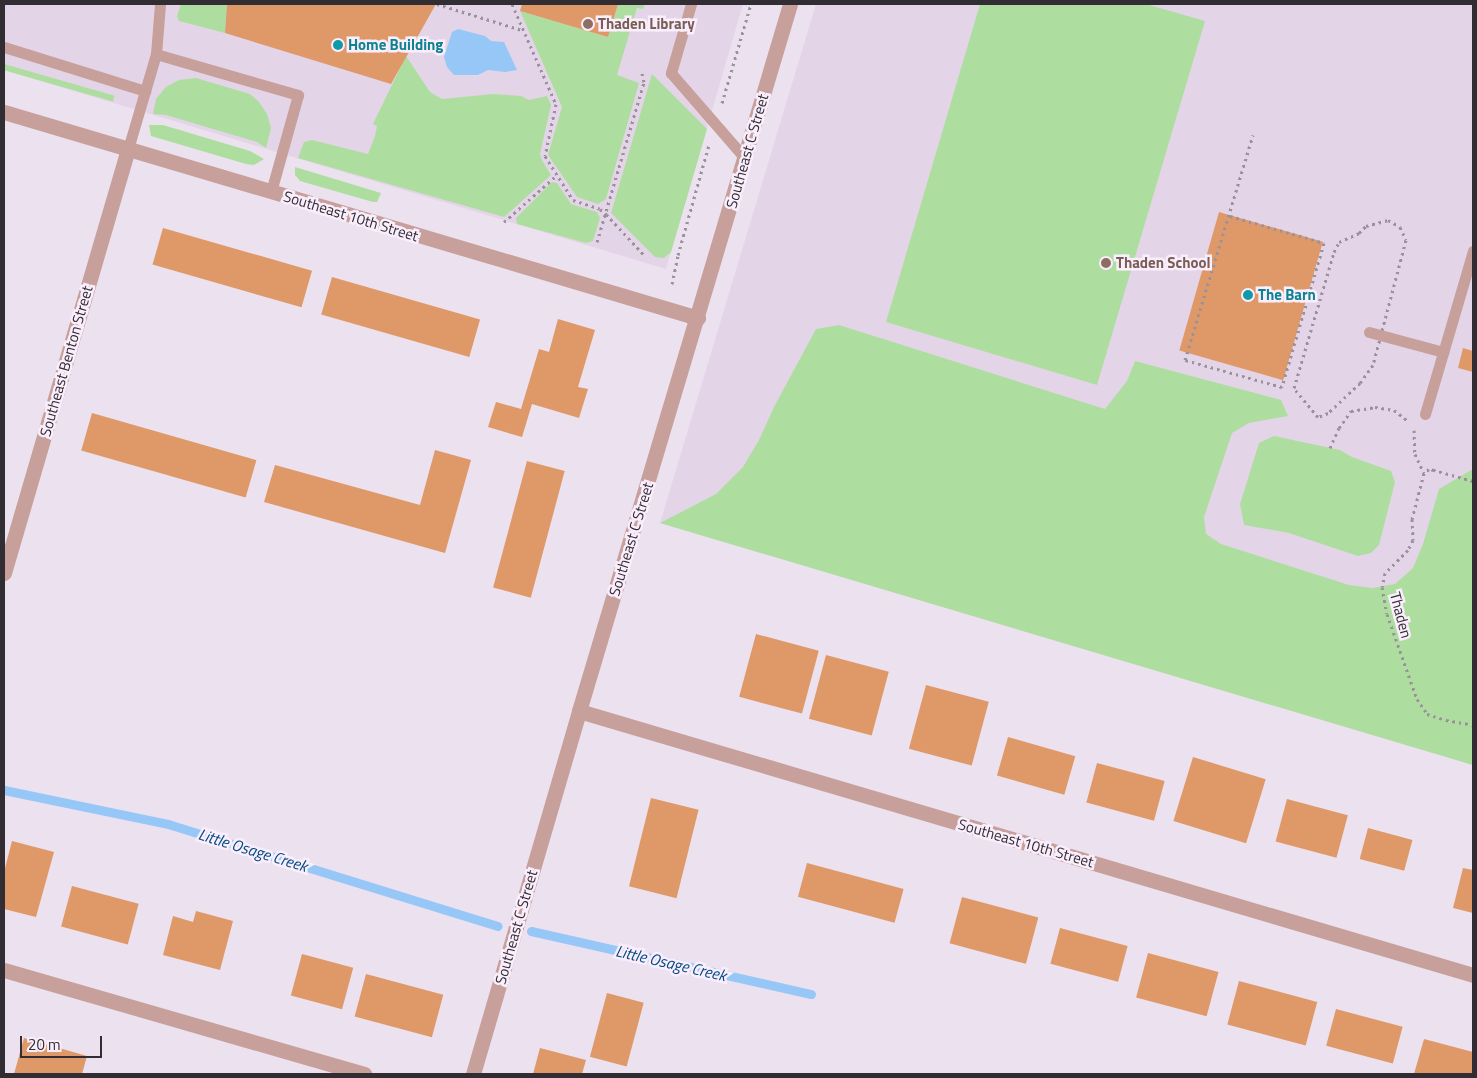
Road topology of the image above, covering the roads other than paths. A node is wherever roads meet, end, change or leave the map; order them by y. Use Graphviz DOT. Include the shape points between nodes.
graph roads {
  1 [pos="160,4"];
  2 [pos="691,4"];
  3 [pos="790,4"];
  4 [pos="4,47"];
  5 [pos="156,54"];
  6 [pos="145,91"];
  7 [pos="4,112"];
  8 [pos="128,149"];
  9 [pos="745,158"];
  10 [pos="271,192"];
  11 [pos="1473,251"];
  12 [pos="698,318"];
  13 [pos="1370,332"];
  14 [pos="1443,352"];
  15 [pos="1424,414"];
  16 [pos="4,574"];
  17 [pos="578,711"];
  18 [pos="4,970"];
  19 [pos="1473,975"];
  20 [pos="364,1074"];
  21 [pos="473,1074"];
  1 -- 5 [label="lane"];
  2 -- 9 [label="lane" via="671,73"];
  3 -- 9 [label="street, Southeast C Street"];
  4 -- 6 [label="lane"];
  5 -- 6 [label="lane"];
  5 -- 10 [label="lane" via="298,96"];
  6 -- 8 [label="lane"];
  7 -- 8 [label="street, Southeast 10th Street"];
  8 -- 10 [label="street, Southeast 10th Street"];
  8 -- 16 [label="street, Southeast Benton Street"];
  9 -- 12 [label="street, Southeast C Street"];
  10 -- 12 [label="street, Southeast 10th Street"];
  11 -- 14 [label="lane"];
  12 -- 17 [label="street, Southeast C Street"];
  13 -- 14 [label="lane"];
  14 -- 15 [label="lane"];
  17 -- 19 [label="street, Southeast 10th Street"];
  17 -- 21 [label="street, Southeast C Street"];
  18 -- 20 [label="street"];
}
